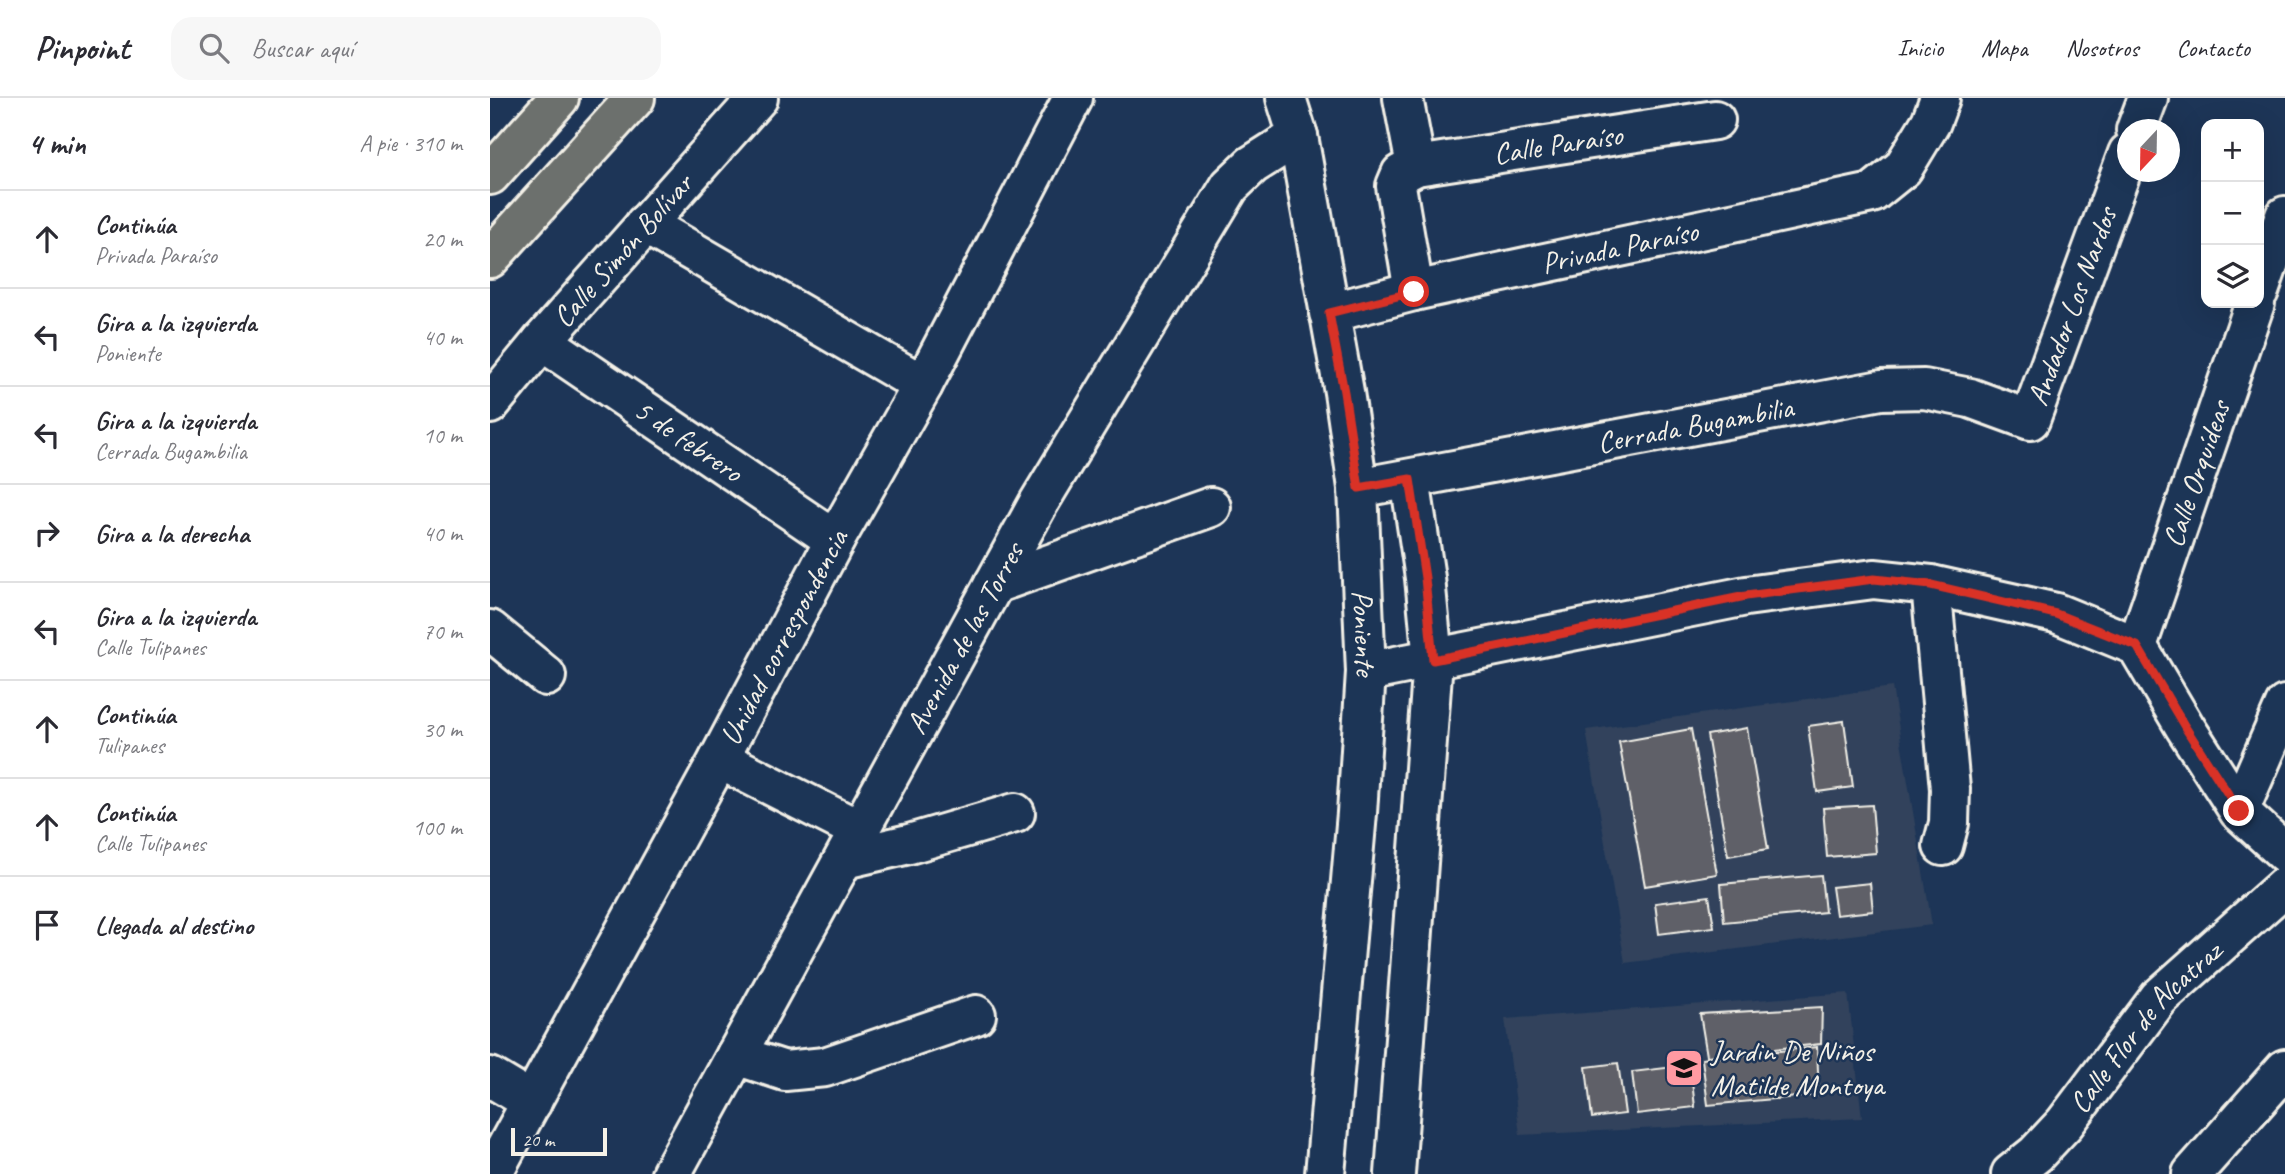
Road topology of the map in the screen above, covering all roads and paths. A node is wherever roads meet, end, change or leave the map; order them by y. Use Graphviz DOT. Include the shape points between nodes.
graph roads {
  1 [pos="559,98"];
  2 [pos="635,98"];
  3 [pos="758,98"];
  4 [pos="1073,98"];
  5 [pos="1286,98"];
  6 [pos="1403,98"];
  7 [pos="1940,98"];
  8 [pos="2148,98"];
  9 [pos="2140,119"];
  10 [pos="1715,120"];
  11 [pos="1298,136"];
  12 [pos="1409,170"];
  13 [pos="490,175"];
  14 [pos="2117,180"];
  15 [pos="2285,216"];
  16 [pos="645,225"];
  17 [pos="490,258"];
  18 [pos="2264,277"];
  19 [pos="1414,292"];
  20 [pos="2253,308"];
  21 [pos="1329,313"];
  22 [pos="542,341"];
  23 [pos="923,385"];
  24 [pos="490,404"];
  25 [pos="2029,420"];
  26 [pos="1410,479"];
  27 [pos="1359,488"];
  28 [pos="1211,507"];
  29 [pos="835,540"];
  30 [pos="994,584"];
  31 [pos="1931,585"];
  32 [pos="490,630"];
  33 [pos="2137,646"];
  34 [pos="1433,660"];
  35 [pos="1366,672"];
  36 [pos="546,676"];
  37 [pos="2285,705"];
  38 [pos="719,759"];
  39 [pos="2239,811"];
  40 [pos="1015,813"];
  41 [pos="852,845"];
  42 [pos="1942,846"];
  43 [pos="2285,853"];
  44 [pos="2285,886"];
  45 [pos="976,1015"];
  46 [pos="736,1055"];
  47 [pos="2285,1069"];
  48 [pos="490,1077"];
  49 [pos="532,1102"];
  50 [pos="2036,1167"];
  51 [pos="492,1174"];
  52 [pos="671,1174"];
  53 [pos="1325,1174"];
  54 [pos="1395,1174"];
  55 [pos="2192,1174"];
  1 -- 13 [label="main road"];
  2 -- 17 [label="main road"];
  3 -- 16 [label="street, Calle Simón Bolívar"];
  4 -- 23 [label="street, Unidad correspondencia"];
  5 -- 11 [label="street, Poniente"];
  6 -- 12 [label="street"];
  7 -- 19 [label="street, Privada Paraíso" via="1903,168 1872,193"];
  8 -- 9 [label="street"];
  10 -- 12 [label="street, Calle Paraíso"];
  11 -- 21 [label="street, Poniente"];
  11 -- 30 [label="street, Avenida de las Torres" via="1252,165 1230,187"];
  12 -- 19 [label="street" via="1396,186"];
  14 -- 25 [label="street, Andador Los Nardos"];
  15 -- 18 [label="street"];
  16 -- 22 [label="street, Calle Simón Bolívar"];
  16 -- 23 [label="street"];
  19 -- 21 [label="street, Privada Paraíso"];
  20 -- 33 [label="street, Calle Orquídeas"];
  21 -- 27 [label="street, Poniente"];
  22 -- 24 [label="street, Calle Simón Bolívar"];
  22 -- 29 [label="street, 5 de febrero"];
  23 -- 29 [label="street, Unidad correspondencia"];
  25 -- 26 [label="street, Cerrada Bugambilia" via="1970,398 1924,389 1881,390"];
  26 -- 27 [label="street, Cerrada Bugambilia"];
  26 -- 34 [label="street"];
  27 -- 35 [label="street, Poniente"];
  28 -- 30 [label="street"];
  29 -- 38 [label="street, Unidad correspondencia"];
  30 -- 41 [label="street, Avenida de las Torres"];
  31 -- 33 [label="street" via="2056,614"];
  31 -- 34 [label="street" via="1874,579 1746,596"];
  31 -- 42 [label="street" via="1950,789 1949,823"];
  32 -- 36 [label="street"];
  33 -- 39 [label="street"];
  34 -- 35 [label="street"];
  34 -- 54 [label="street"];
  35 -- 53 [label="street, Poniente"];
  37 -- 39 [label="street"];
  38 -- 41 [label="street"];
  38 -- 49 [label="street, Unidad correspondencia"];
  39 -- 43 [label="street"];
  40 -- 41 [label="street" via="909,845"];
  41 -- 46 [label="street, Avenida de las Torres"];
  44 -- 50 [label="street, Calle Flor de Alcatraz" via="2160,998"];
  45 -- 46 [label="street" via="825,1067 785,1072"];
  46 -- 52 [label="street, Avenida de las Torres"];
  47 -- 55 [label="street"];
  48 -- 49 [label="street"];
  49 -- 51 [label="street, Unidad correspondencia"];
}
